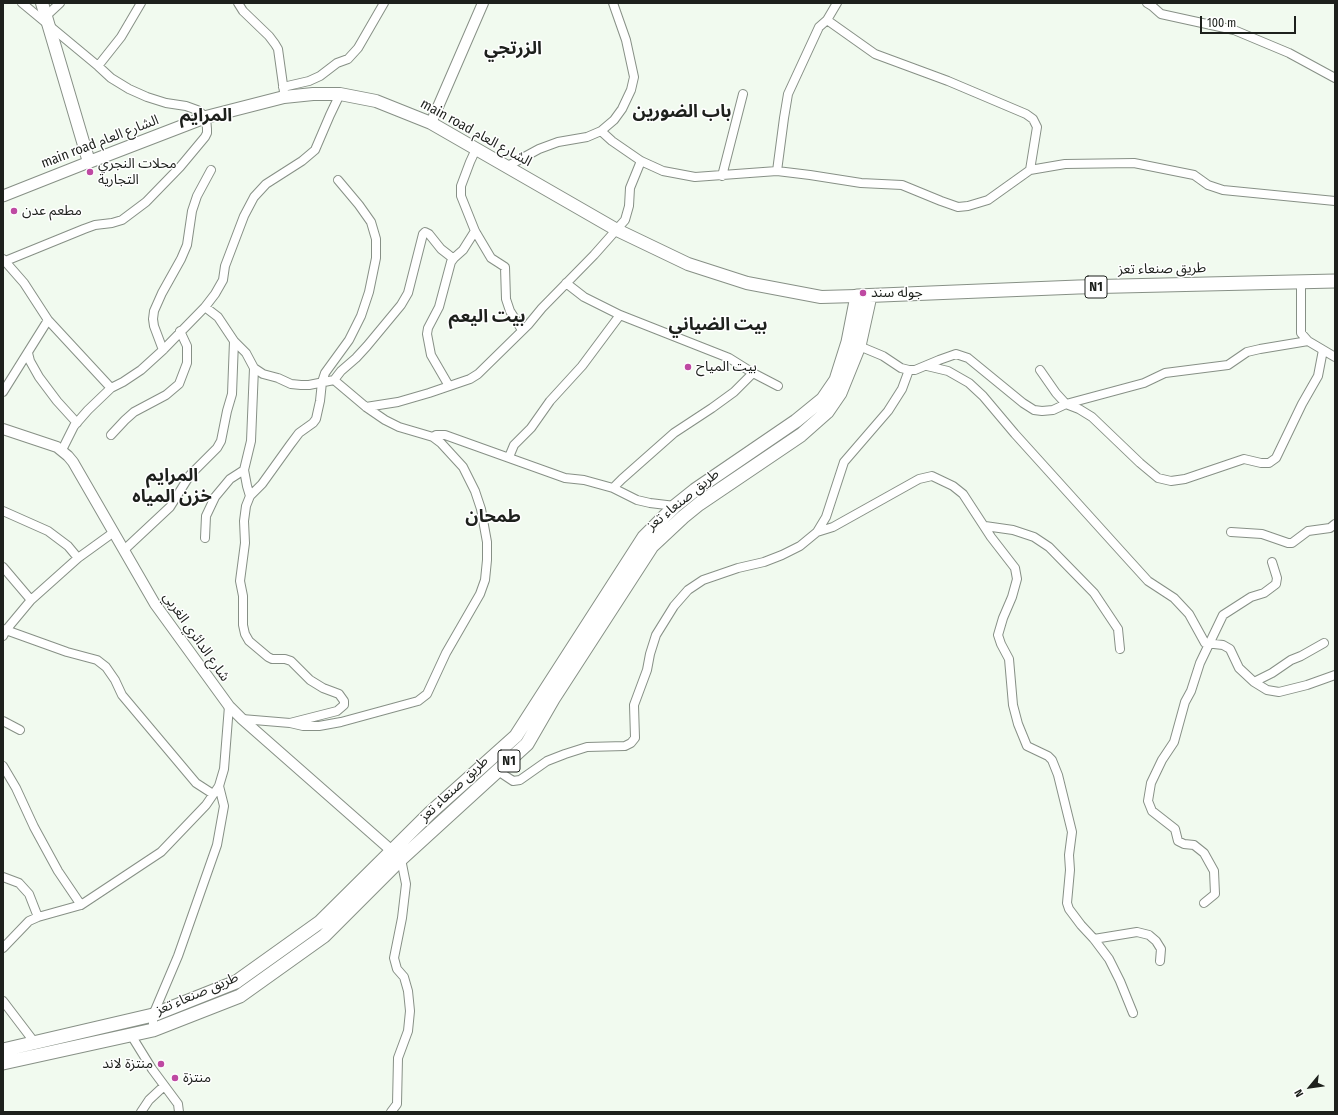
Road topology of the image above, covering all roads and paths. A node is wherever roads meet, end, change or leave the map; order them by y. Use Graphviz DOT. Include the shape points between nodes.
graph roads {
  1 [pos="22,3"];
  2 [pos="42,3"];
  3 [pos="60,3"];
  4 [pos="141,3"];
  5 [pos="238,3"];
  6 [pos="384,3"];
  7 [pos="483,3"];
  8 [pos="613,3"];
  9 [pos="837,3"];
  10 [pos="1147,3"];
  11 [pos="827,20"];
  12 [pos="48,21"];
  13 [pos="98,66"];
  14 [pos="1335,78"];
  15 [pos="284,92"];
  16 [pos="340,94"];
  17 [pos="742,94"];
  18 [pos="206,117"];
  19 [pos="431,124"];
  20 [pos="601,131"];
  21 [pos="476,149"];
  22 [pos="641,161"];
  23 [pos="89,162"];
  24 [pos="506,167"];
  25 [pos="211,170"];
  26 [pos="1030,170"];
  27 [pos="777,171"];
  28 [pos="722,176"];
  29 [pos="338,180"];
  30 [pos="3,196"];
  31 [pos="1335,201"];
  32 [pos="475,230"];
  33 [pos="617,230"];
  34 [pos="454,258"];
  35 [pos="4,261"];
  36 [pos="1335,281"];
  37 [pos="1301,282"];
  38 [pos="566,283"];
  39 [pos="863,296"];
  40 [pos="205,306"];
  41 [pos="620,315"];
  42 [pos="48,320"];
  43 [pos="522,330"];
  44 [pos="180,331"];
  45 [pos="234,340"];
  46 [pos="1308,341"];
  47 [pos="859,346"];
  48 [pos="163,350"];
  49 [pos="1323,350"];
  50 [pos="28,353"];
  51 [pos="1335,357"];
  52 [pos="927,366"];
  53 [pos="254,368"];
  54 [pos="909,370"];
  55 [pos="1040,370"];
  56 [pos="753,373"];
  57 [pos="334,380"];
  58 [pos="322,382"];
  59 [pos="449,386"];
  60 [pos="778,386"];
  61 [pos="111,388"];
  62 [pos="3,392"];
  63 [pos="1066,404"];
  64 [pos="366,407"];
  65 [pos="77,423"];
  66 [pos="3,429"];
  67 [pos="111,435"];
  68 [pos="432,437"];
  69 [pos="62,450"];
  70 [pos="508,457"];
  71 [pos="244,470"];
  72 [pos="613,488"];
  73 [pos="250,496"];
  74 [pos="675,506"];
  75 [pos="3,512"];
  76 [pos="683,517"];
  77 [pos="1335,524"];
  78 [pos="985,526"];
  79 [pos="114,532"];
  80 [pos="817,532"];
  81 [pos="1230,532"];
  82 [pos="205,538"];
  83 [pos="124,550"];
  84 [pos="78,558"];
  85 [pos="1272,562"];
  86 [pos="3,567"];
  87 [pos="31,600"];
  88 [pos="4,632"];
  89 [pos="1324,643"];
  90 [pos="1209,644"];
  91 [pos="1120,649"];
  92 [pos="1335,675"];
  93 [pos="1254,682"];
  94 [pos="229,706"];
  95 [pos="242,719"];
  96 [pos="3,721"];
  97 [pos="290,723"];
  98 [pos="20,730"];
  99 [pos="3,766"];
  100 [pos="498,771"];
  101 [pos="218,786"];
  102 [pos="213,794"];
  103 [pos="396,855"];
  104 [pos="3,877"];
  105 [pos="1204,903"];
  106 [pos="81,906"];
  107 [pos="38,917"];
  108 [pos="1094,938"];
  109 [pos="3,948"];
  110 [pos="1160,961"];
  111 [pos="3,1001"];
  112 [pos="1133,1013"];
  113 [pos="153,1015"];
  114 [pos="153,1030"];
  115 [pos="131,1036"];
  116 [pos="35,1043"];
  117 [pos="3,1050"];
  118 [pos="38,1056"];
  119 [pos="3,1063"];
  120 [pos="164,1086"];
  121 [pos="141,1112"];
  122 [pos="179,1112"];
  123 [pos="391,1112"];
  1 -- 12 [label="street"];
  2 -- 12 [label="main road"];
  3 -- 12 [label="street"];
  4 -- 13 [label="street" via="121,37"];
  5 -- 15 [label="street" via="278,49"];
  6 -- 15 [label="street" via="358,48 348,59 337,63 320,76"];
  7 -- 19 [label="street"];
  8 -- 20 [label="street" via="626,40 634,77 622,110"];
  9 -- 11 [label="street"];
  10 -- 14 [label="street" via="1161,14 1234,30 1289,53"];
  11 -- 26 [label="street" via="875,54 948,81 1033,119 1037,127"];
  11 -- 27 [label="street" via="819,27 788,94"];
  12 -- 13 [label="street"];
  12 -- 23 [label="main road"];
  13 -- 18 [label="street" via="129,90 166,103 186,106"];
  15 -- 16 [label="main road, main road الشارع العام"];
  15 -- 18 [label="main road, main road الشارع العام"];
  16 -- 19 [label="main road, main road الشارع العام" via="376,101"];
  16 -- 40 [label="street" via="315,150 266,184 254,197 233,243 222,280"];
  17 -- 28 [label="street"];
  18 -- 23 [label="main road, main road الشارع العام"];
  18 -- 35 [label="street" via="207,133 180,167 146,202 122,220 84,229"];
  19 -- 21 [label="main road, main road الشارع العام"];
  20 -- 22 [label="street"];
  20 -- 24 [label="street" via="539,149"];
  21 -- 24 [label="main road, main road الشارع العام"];
  21 -- 32 [label="street" via="460,190 463,204"];
  22 -- 28 [label="street" via="663,171 695,177"];
  22 -- 33 [label="street" via="630,188 625,220"];
  23 -- 30 [label="main road, main road الشارع العام"];
  24 -- 33 [label="main road, main road الشارع العام"];
  25 -- 48 [label="street" via="197,196 181,259 154,311 154,326"];
  26 -- 27 [label="street" via="988,200 958,207 902,185 861,183"];
  26 -- 31 [label="street" via="1065,164 1134,163 1194,175 1208,185 1223,190"];
  27 -- 28 [label="street"];
  29 -- 58 [label="street" via="371,222 376,239 376,258 361,316 349,340 329,366"];
  32 -- 34 [label="street" via="463,250"];
  32 -- 43 [label="street" via="491,258 505,266 506,299"];
  33 -- 38 [label="street"];
  33 -- 39 [label="main road, main road الشارع العام" via="688,264 747,283 821,297"];
  34 -- 57 [label="street" via="441,249 428,234 423,234 408,293 401,305"];
  34 -- 59 [label="street" via="439,307 426,334 431,355"];
  35 -- 42 [label="street" via="24,283"];
  36 -- 37 [label="highway, طريق صنعاء تعز / N1"];
  37 -- 39 [label="highway, طريق صنعاء تعز / N1" via="1078,287"];
  37 -- 46 [label="street" via="1301,333"];
  38 -- 41 [label="street" via="584,297"];
  38 -- 43 [label="street"];
  39 -- 47 [label="highway, طريق صنعاء تعز / N1"];
  39 -- 74 [label="highway, طريق صنعاء تعز / N1" via="836,380 823,399 796,421"];
  40 -- 44 [label="street"];
  40 -- 45 [label="street" via="218,317"];
  41 -- 56 [label="street" via="729,358"];
  41 -- 70 [label="street" via="582,366 514,445"];
  42 -- 50 [label="street"];
  42 -- 61 [label="street"];
  43 -- 59 [label="street" via="478,374"];
  44 -- 48 [label="street"];
  44 -- 67 [label="street" via="187,346 187,355 179,384 166,395 134,412"];
  45 -- 53 [label="street" via="246,353"];
  45 -- 83 [label="street" via="232,394 221,441 190,475 170,507"];
  46 -- 49 [label="street"];
  46 -- 63 [label="street" via="1260,348 1247,352 1228,365 1165,373 1144,383"];
  47 -- 54 [label="street"];
  47 -- 76 [label="highway, طريق صنعاء تعز / N1" via="840,393 827,412 800,435"];
  48 -- 61 [label="street" via="141,370"];
  49 -- 51 [label="street"];
  49 -- 63 [label="street" via="1318,376 1276,458 1269,463 1244,459 1185,479 1171,481 1158,478 1092,417"];
  50 -- 62 [label="street"];
  50 -- 65 [label="street" via="39,377"];
  52 -- 54 [label="street"];
  52 -- 63 [label="street" via="956,354 968,358 1034,410 1053,410"];
  52 -- 90 [label="street" via="948,371 969,383 983,396 1148,581 1174,598 1189,614 1205,643"];
  53 -- 58 [label="street" via="291,384 309,385"];
  53 -- 71 [label="street" via="251,441"];
  54 -- 80 [label="street" via="902,389 888,411 844,462 826,517"];
  55 -- 63 [label="street"];
  56 -- 60 [label="street"];
  56 -- 72 [label="street" via="734,392 674,433"];
  57 -- 58 [label="street"];
  57 -- 64 [label="street"];
  58 -- 73 [label="street" via="316,419 294,439 267,478"];
  59 -- 64 [label="street" via="398,402"];
  61 -- 65 [label="street"];
  64 -- 68 [label="street" via="399,427"];
  65 -- 69 [label="street"];
  66 -- 69 [label="street, شارع الدائري الغربي"];
  68 -- 70 [label="street" via="445,435"];
  68 -- 97 [label="street" via="463,467 481,509 488,542 485,580 480,594 446,653 427,694 418,701 319,726"];
  69 -- 79 [label="street, شارع الدائري الغربي" via="73,462"];
  70 -- 72 [label="street" via="565,478"];
  71 -- 73 [label="street"];
  71 -- 82 [label="street" via="230,479 215,496 206,516"];
  72 -- 74 [label="street" via="637,500"];
  73 -- 97 [label="street" via="244,520 245,543 240,576 245,634 253,646 268,657 291,661 310,680 339,694 344,701 344,705 337,711"];
  74 -- 76 [label="highway"];
  74 -- 103 [label="highway, طريق صنعاء تعز / N1" via="644,537 516,736 430,813"];
  75 -- 84 [label="street" via="48,531 68,546"];
  76 -- 100 [label="highway, طريق صنعاء تعز / N1" via="652,546 527,744"];
  77 -- 81 [label="street" via="1330,528 1308,531 1292,543 1262,534"];
  78 -- 80 [label="street" via="963,494 932,476 919,479 833,527"];
  78 -- 91 [label="street" via="1020,532 1049,547 1094,593 1118,629"];
  78 -- 108 [label="street" via="990,537 1014,568 1017,579 998,635 1009,659 1018,724 1027,746 1048,756 1058,775 1072,832 1067,903 1081,925"];
  79 -- 83 [label="street, شارع الدائري الغربي"];
  79 -- 84 [label="street"];
  80 -- 100 [label="street" via="800,546 782,555 702,580 688,590 674,606 656,635 634,705 635,738 631,743 626,746 587,747 565,754 548,761 520,780 513,781"];
  83 -- 94 [label="street, شارع الدائري الغربي" via="155,604"];
  84 -- 87 [label="street"];
  85 -- 90 [label="street" via="1277,578 1276,584 1223,615"];
  86 -- 87 [label="street"];
  87 -- 88 [label="street"];
  88 -- 102 [label="street" via="97,660 115,680 122,695 196,783"];
  89 -- 93 [label="street"];
  90 -- 93 [label="street" via="1223,645 1230,649 1239,668"];
  90 -- 105 [label="street" via="1185,702 1174,742 1151,783 1148,801 1152,811 1175,829 1178,841 1199,848 1214,871 1215,894"];
  92 -- 93 [label="street" via="1307,686 1279,692 1267,690"];
  94 -- 95 [label="street, شارع الدائري الغربي"];
  94 -- 101 [label="street" via="224,769"];
  95 -- 97 [label="street"];
  95 -- 103 [label="street, شارع الدائري الغربي"];
  96 -- 98 [label="street"];
  99 -- 106 [label="street" via="58,871"];
  100 -- 103 [label="highway, طريق صنعاء تعز / N1"];
  101 -- 102 [label="street"];
  101 -- 113 [label="street" via="224,806 217,845 178,956"];
  102 -- 106 [label="street" via="206,805 161,852"];
  103 -- 113 [label="highway, طريق صنعاء تعز / N1" via="320,922 236,982"];
  103 -- 114 [label="highway, طريق صنعاء تعز / N1" via="324,936 240,996"];
  103 -- 123 [label="street" via="406,884 394,958 397,969 404,977 410,1011 408,1031 398,1058 397,1104"];
  104 -- 107 [label="street" via="19,883 29,894"];
  106 -- 107 [label="street"];
  107 -- 109 [label="street" via="29,921"];
  108 -- 110 [label="street" via="1137,932 1149,935 1156,940 1161,949"];
  108 -- 112 [label="street" via="1112,965"];
  111 -- 116 [label="street"];
  113 -- 114 [label="street"];
  113 -- 116 [label="highway, طريق صنعاء تعز / N1"];
  114 -- 115 [label="highway, طريق صنعاء تعز / N1"];
  115 -- 118 [label="highway, طريق صنعاء تعز / N1"];
  115 -- 120 [label="street"];
  116 -- 117 [label="highway, طريق صنعاء تعز / N1"];
  116 -- 118 [label="highway"];
  118 -- 119 [label="highway, طريق صنعاء تعز / N1"];
  120 -- 121 [label="street" via="148,1100"];
  120 -- 122 [label="street" via="178,1104"];
}
